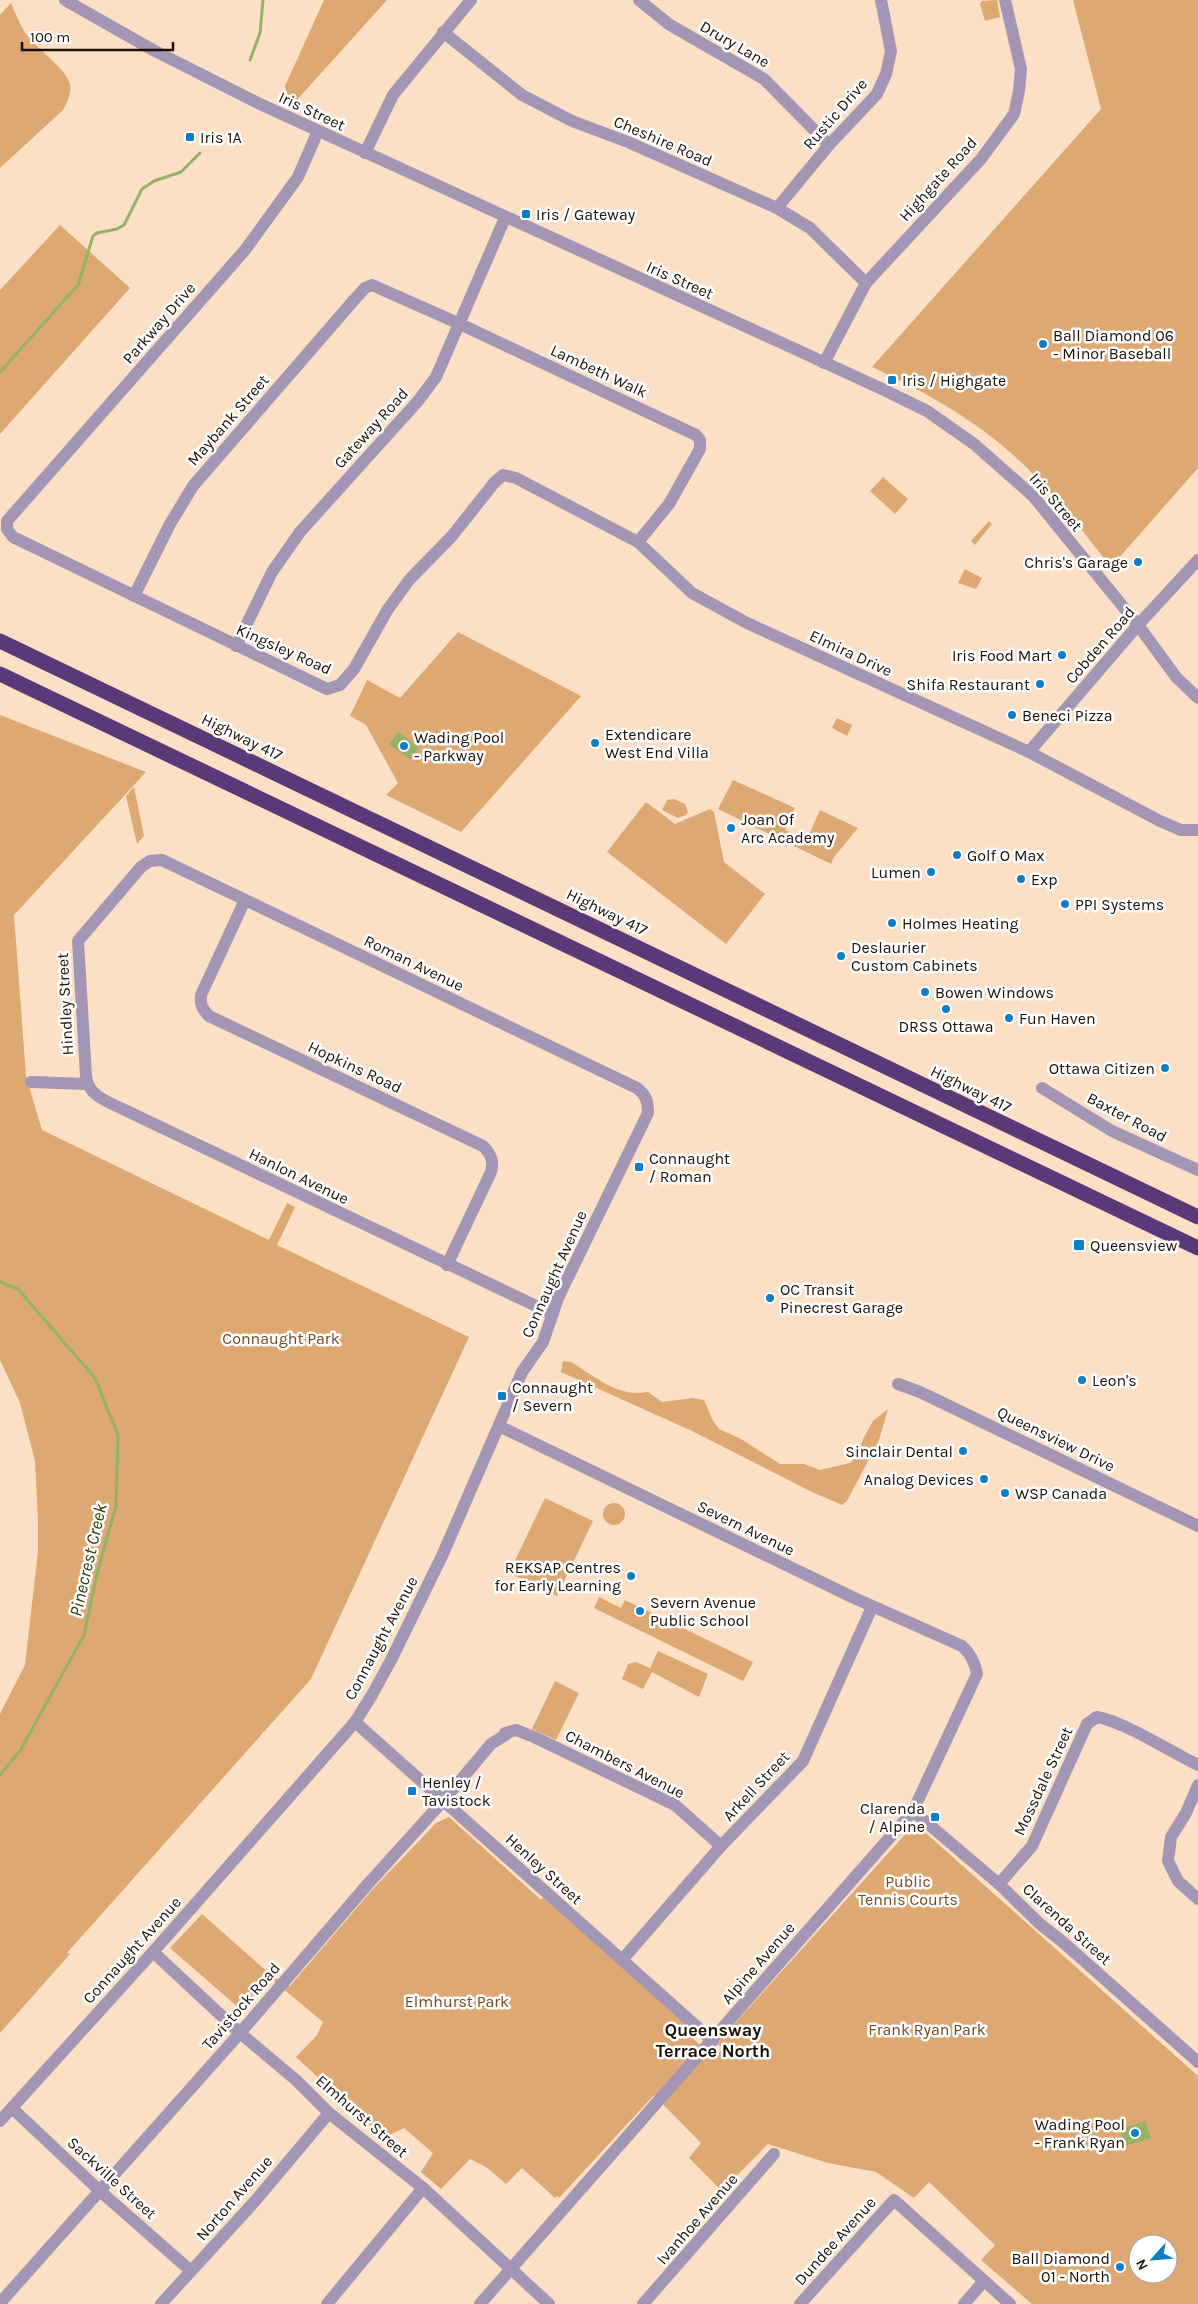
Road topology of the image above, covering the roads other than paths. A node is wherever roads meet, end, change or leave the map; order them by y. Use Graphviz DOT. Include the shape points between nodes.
graph roads {
  1 [pos="65,0"];
  2 [pos="471,0"];
  3 [pos="639,0"];
  4 [pos="881,0"];
  5 [pos="1005,0"];
  6 [pos="443,32"];
  7 [pos="318,130"];
  8 [pos="830,145"];
  9 [pos="365,153"];
  10 [pos="777,208"];
  11 [pos="505,218"];
  12 [pos="866,283"];
  13 [pos="372,285"];
  14 [pos="460,324"];
  15 [pos="824,363"];
  16 [pos="507,476"];
  17 [pos="7,524"];
  18 [pos="638,542"];
  19 [pos="1198,560"];
  20 [pos="134,596"];
  21 [pos="1138,625"];
  22 [pos="0,641"];
  23 [pos="236,646"];
  24 [pos="0,674"];
  25 [pos="1198,698"];
  26 [pos="1029,752"];
  27 [pos="1198,830"];
  28 [pos="150,861"];
  29 [pos="245,900"];
  30 [pos="31,1082"];
  31 [pos="87,1084"];
  32 [pos="1042,1088"];
  33 [pos="648,1113"];
  34 [pos="1198,1170"];
  35 [pos="1198,1217"];
  36 [pos="1198,1248"];
  37 [pos="447,1264"];
  38 [pos="552,1314"];
  39 [pos="898,1384"];
  40 [pos="499,1426"];
  41 [pos="1198,1526"];
  42 [pos="872,1607"];
  43 [pos="975,1662"];
  44 [pos="354,1722"];
  45 [pos="505,1733"];
  46 [pos="1198,1766"];
  47 [pos="1198,1785"];
  48 [pos="443,1802"];
  49 [pos="913,1811"];
  50 [pos="721,1846"];
  51 [pos="1000,1884"];
  52 [pos="1198,1899"];
  53 [pos="153,1952"];
  54 [pos="622,1960"];
  55 [pos="240,2033"];
  56 [pos="713,2040"];
  57 [pos="1198,2062"];
  58 [pos="12,2108"];
  59 [pos="329,2113"];
  60 [pos="0,2121"];
  61 [pos="774,2154"];
  62 [pos="422,2188"];
  63 [pos="100,2191"];
  64 [pos="511,2270"];
  65 [pos="191,2271"];
  66 [pos="984,2281"];
  67 [pos="0,2303"];
  68 [pos="161,2304"];
  69 [pos="327,2304"];
  70 [pos="480,2304"];
  71 [pos="549,2304"];
  72 [pos="643,2304"];
  73 [pos="800,2304"];
  74 [pos="964,2304"];
  75 [pos="1010,2304"];
  1 -- 7 [label="street, Iris Street" via="194,72"];
  2 -- 6 [label="street"];
  3 -- 8 [label="street, Drury Lane" via="670,24 764,79"];
  4 -- 8 [label="street, Rustic Drive" via="891,51 886,74 877,94"];
  5 -- 12 [label="street, Highgate Road" via="1021,69 1014,114 981,159"];
  6 -- 9 [label="street" via="393,95"];
  6 -- 10 [label="street, Cheshire Road" via="522,95 572,121 628,142"];
  7 -- 9 [label="street, Iris Street"];
  7 -- 17 [label="street, Parkway Drive" via="298,177 245,250 32,491"];
  8 -- 10 [label="street, Rustic Drive"];
  9 -- 11 [label="street, Iris Street"];
  10 -- 12 [label="street, Cheshire Road" via="810,228"];
  11 -- 14 [label="street, Gateway Road"];
  11 -- 15 [label="street, Iris Street"];
  12 -- 15 [label="street, Highgate Road"];
  13 -- 14 [label="street, Lambeth Walk"];
  13 -- 20 [label="street, Maybank Street" via="354,300 193,486"];
  14 -- 18 [label="street, Lambeth Walk" via="696,435 700,448 670,504"];
  14 -- 23 [label="street, Gateway Road" via="432,383 300,532 272,572"];
  15 -- 21 [label="street, Iris Street" via="927,411 974,444 1033,496"];
  16 -- 18 [label="street, Elmira Drive"];
  16 -- 23 [label="street, Kingsley Road" via="503,475 494,483 452,536 410,579 340,686 327,689"];
  17 -- 20 [label="street, Kingsley Road" via="14,537"];
  18 -- 26 [label="street, Elmira Drive" via="692,593 748,623"];
  19 -- 21 [label="street, Cobden Road"];
  20 -- 23 [label="street, Kingsley Road"];
  21 -- 25 [label="street, Iris Street" via="1176,677"];
  21 -- 26 [label="street, Cobden Road"];
  22 -- 35 [label="highway, Highway 417"];
  24 -- 36 [label="highway"];
  26 -- 27 [label="street, Elmira Drive" via="1160,821 1181,830"];
  28 -- 29 [label="street, Roman Avenue" via="162,860"];
  28 -- 31 [label="street, Hindley Street" via="78,940"];
  29 -- 33 [label="street, Roman Avenue" via="637,1088 648,1102"];
  29 -- 37 [label="street, Hopkins Road" via="201,994 204,1011 483,1146 489,1152 493,1165 491,1172"];
  30 -- 31 [label="street"];
  31 -- 37 [label="street, Hanlon Avenue" via="97,1096 108,1102"];
  32 -- 34 [label="street, Baxter Road" via="1112,1131"];
  33 -- 38 [label="street, Connaught Avenue"];
  37 -- 38 [label="street, Hanlon Avenue"];
  38 -- 40 [label="street, Connaught Avenue" via="543,1342 525,1367"];
  39 -- 41 [label="street, Queensview Drive"];
  40 -- 42 [label="street, Severn Avenue"];
  40 -- 44 [label="street, Connaught Avenue" via="391,1660"];
  42 -- 43 [label="street, Severn Avenue" via="962,1646"];
  42 -- 50 [label="street, Arkell Street" via="803,1761"];
  43 -- 49 [label="street, Alpine Avenue" via="976,1674"];
  44 -- 48 [label="street, Henley Street"];
  44 -- 53 [label="street, Connaught Avenue"];
  45 -- 48 [label="street, Tavistock Road" via="491,1744"];
  45 -- 50 [label="street, Chambers Avenue" via="516,1730 534,1737 675,1804"];
  46 -- 51 [label="street, Mossdale Street" via="1097,1717 1087,1724 1032,1846"];
  47 -- 52 [label="street" via="1171,1837 1168,1861 1178,1881"];
  48 -- 54 [label="street, Henley Street"];
  48 -- 55 [label="street, Tavistock Road" via="366,1885"];
  49 -- 51 [label="street, Clarenda Street"];
  49 -- 56 [label="street, Alpine Avenue"];
  50 -- 54 [label="street, Arkell Street"];
  51 -- 57 [label="street, Clarenda Street" via="1040,1924"];
  53 -- 55 [label="street, Elmhurst Street"];
  53 -- 58 [label="street, Connaught Avenue"];
  54 -- 56 [label="street, Henley Street"];
  55 -- 59 [label="street, Elmhurst Street"];
  55 -- 63 [label="street, Tavistock Road"];
  56 -- 64 [label="street, Alpine Avenue"];
  58 -- 60 [label="street, Connaught Avenue"];
  58 -- 63 [label="street, Sackville Street"];
  59 -- 62 [label="street, Elmhurst Street"];
  59 -- 65 [label="street, Norton Avenue"];
  61 -- 72 [label="street, Ivanhoe Avenue"];
  62 -- 64 [label="street, Elmhurst Street"];
  62 -- 69 [label="street"];
  63 -- 65 [label="street, Sackville Street"];
  63 -- 67 [label="street, Tavistock Road"];
  64 -- 70 [label="street, Alpine Avenue"];
  64 -- 71 [label="street, Elmhurst Street"];
  65 -- 68 [label="street, Norton Avenue"];
  66 -- 73 [label="street, Dundee Avenue" via="894,2200"];
  66 -- 74 [label="street"];
  66 -- 75 [label="street"];
}
